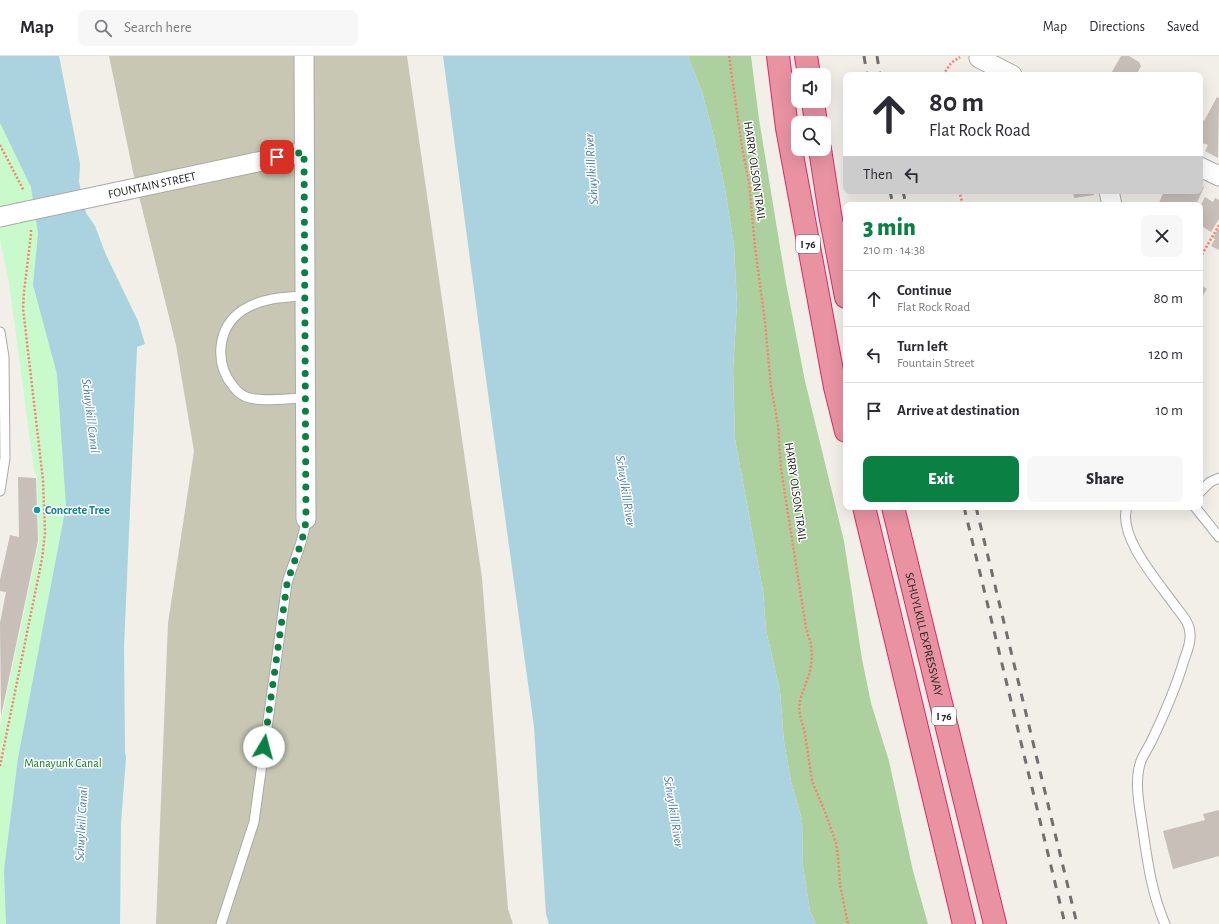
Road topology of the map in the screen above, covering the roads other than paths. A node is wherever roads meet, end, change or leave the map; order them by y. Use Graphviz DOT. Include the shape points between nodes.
graph roads {
  1 [pos="304,56"];
  2 [pos="778,56"];
  3 [pos="806,56"];
  4 [pos="972,57"];
  5 [pos="808,68"];
  6 [pos="1005,72"];
  7 [pos="304,152"];
  8 [pos="821,156"];
  9 [pos="1203,168"];
  10 [pos="1219,176"];
  11 [pos="9,215"];
  12 [pos="843,281"];
  13 [pos="305,296"];
  14 [pos="0,332"];
  15 [pos="305,398"];
  16 [pos="843,419"];
  17 [pos="1219,478"];
  18 [pos="1203,489"];
  19 [pos="0,491"];
  20 [pos="865,510"];
  21 [pos="894,510"];
  22 [pos="1126,510"];
  23 [pos="1197,510"];
  24 [pos="306,519"];
  25 [pos="1219,538"];
  26 [pos="221,924"];
  27 [pos="964,924"];
  28 [pos="995,924"];
  29 [pos="1165,924"];
  1 -- 7 [label="street"];
  2 -- 16 [label="highway, I 76" via="786,128"];
  3 -- 5 [label="highway"];
  4 -- 6 [label="street"];
  7 -- 11 [label="street, FOUNTAIN STREET, bridge"];
  7 -- 13 [label="street"];
  8 -- 12 [label="highway, I 76"];
  9 -- 10 [label="street"];
  13 -- 15 [label="street"];
  13 -- 15 [label="lane" via="270,298 242,310 226,330 220,359 230,382 244,396 270,400"];
  14 -- 19 [label="lane" via="4,357 6,458"];
  15 -- 24 [label="street"];
  17 -- 18 [label="lane"];
  20 -- 27 [label="highway, I 76"];
  21 -- 28 [label="highway, SCHUYLKILL EXPRESSWAY / I 76"];
  22 -- 29 [label="lane" via="1125,522 1139,556 1188,623 1190,633 1181,670 1138,772 1147,863 1152,889"];
  23 -- 25 [label="lane"];
  24 -- 26 [label="lane" via="304,534 287,584 254,822"];
}
